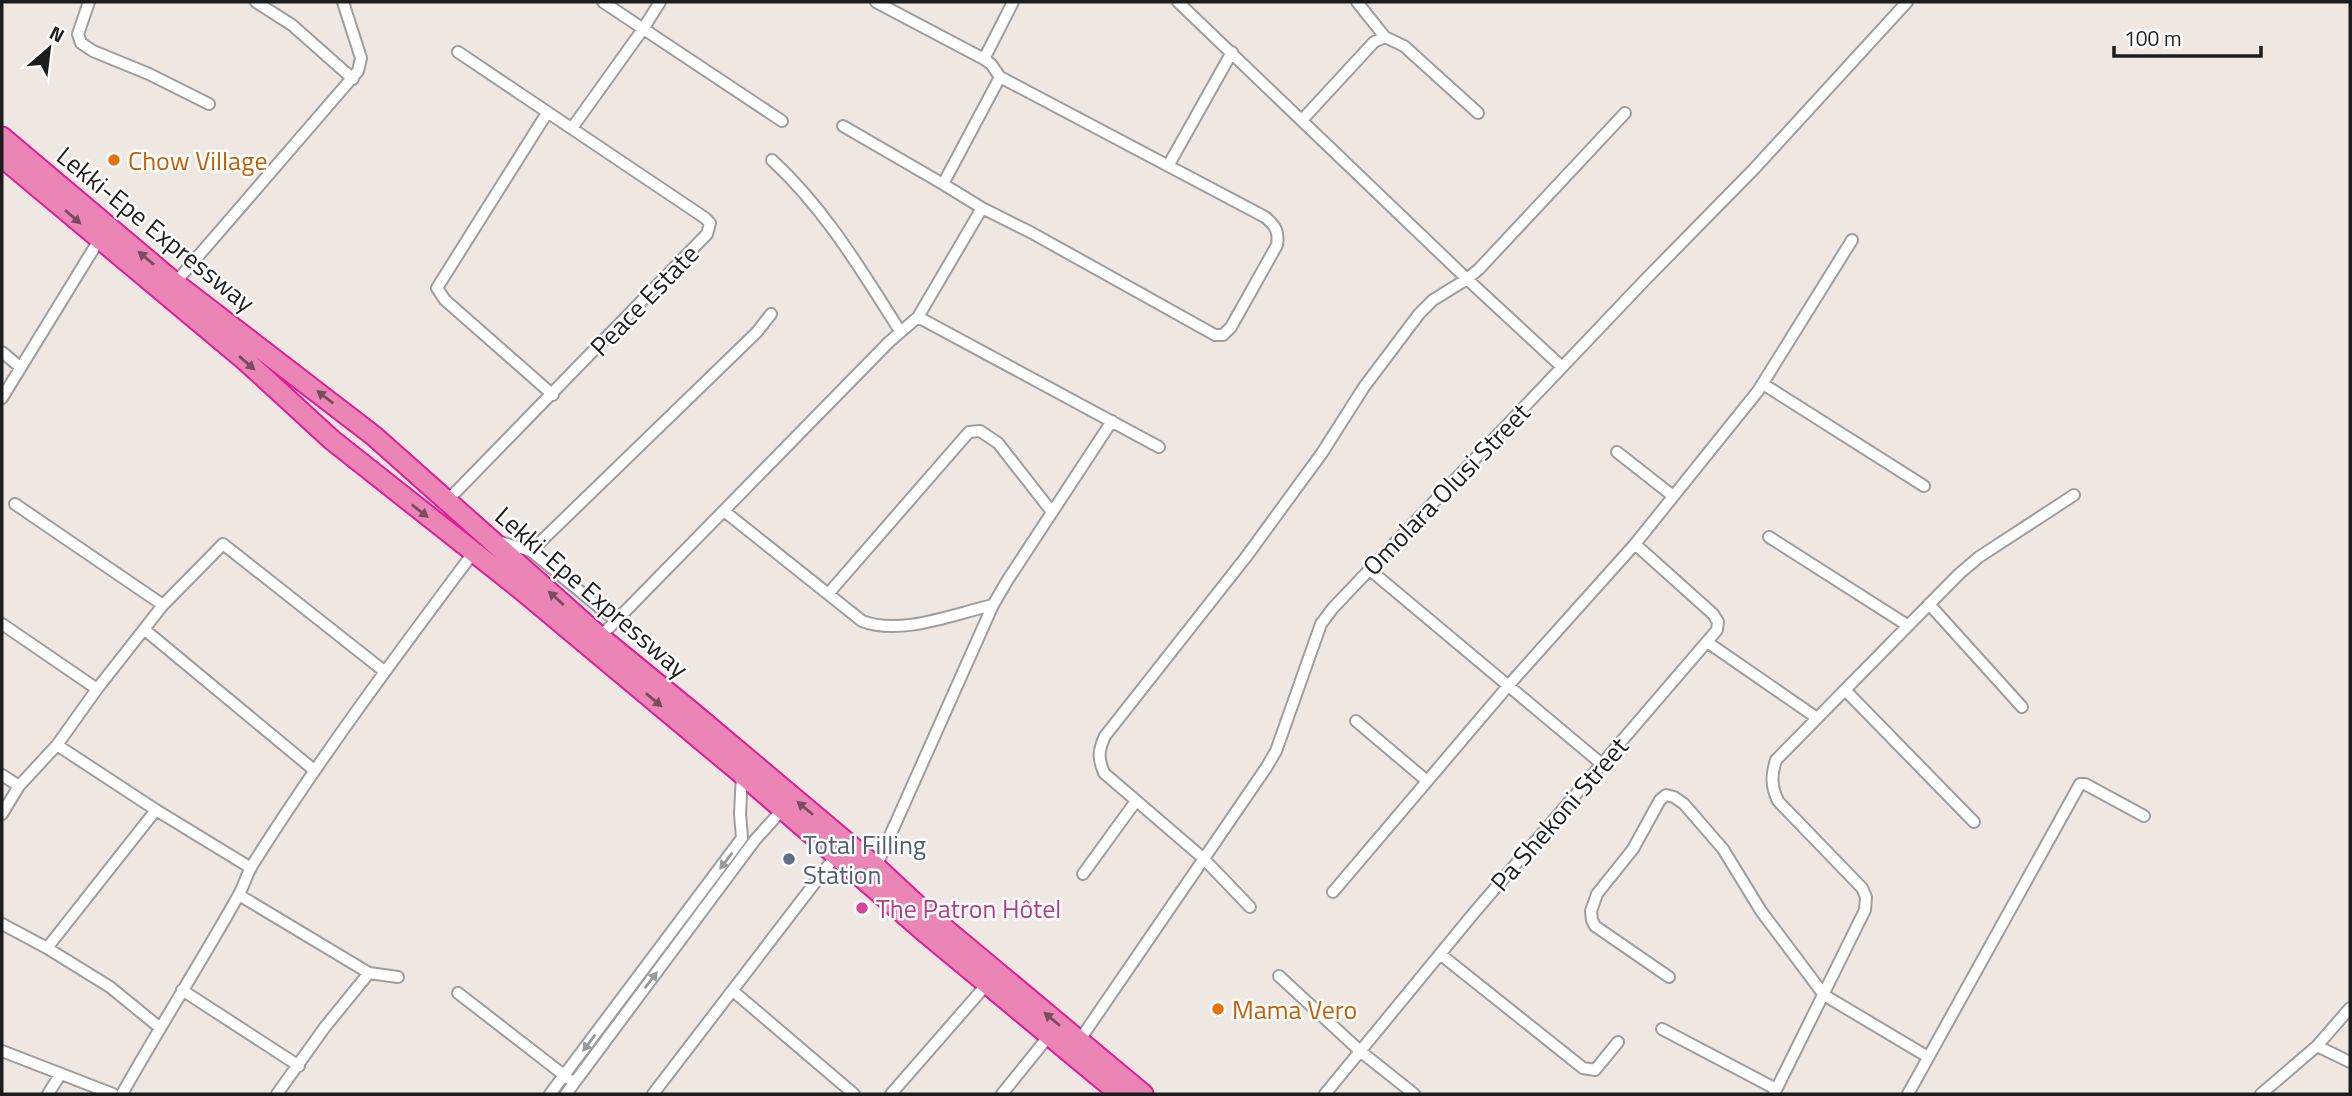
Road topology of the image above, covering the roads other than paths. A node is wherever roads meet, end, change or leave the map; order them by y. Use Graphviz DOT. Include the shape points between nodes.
graph roads {
  1 [pos="89,2"];
  2 [pos="256,2"];
  3 [pos="343,2"];
  4 [pos="603,2"];
  5 [pos="660,2"];
  6 [pos="876,2"];
  7 [pos="1013,2"];
  8 [pos="1178,2"];
  9 [pos="1357,2"];
  10 [pos="1907,2"];
  11 [pos="643,29"];
  12 [pos="1385,37"];
  13 [pos="458,52"];
  14 [pos="1231,52"];
  15 [pos="984,58"];
  16 [pos="1000,77"];
  17 [pos="353,79"];
  18 [pos="209,104"];
  19 [pos="547,113"];
  20 [pos="1478,113"];
  21 [pos="1625,113"];
  22 [pos="1302,120"];
  23 [pos="782,121"];
  24 [pos="843,126"];
  25 [pos="572,128"];
  26 [pos="2,137"];
  27 [pos="2,158"];
  28 [pos="772,160"];
  29 [pos="1168,166"];
  30 [pos="943,184"];
  31 [pos="982,208"];
  32 [pos="99,240"];
  33 [pos="1852,240"];
  34 [pos="1467,279"];
  35 [pos="175,283"];
  36 [pos="771,314"];
  37 [pos="918,317"];
  38 [pos="900,331"];
  39 [pos="2,352"];
  40 [pos="20,367"];
  41 [pos="1563,367"];
  42 [pos="1763,384"];
  43 [pos="553,395"];
  44 [pos="2,398"];
  45 [pos="1112,421"];
  46 [pos="360,424"];
  47 [pos="332,440"];
  48 [pos="1159,447"];
  49 [pos="1617,452"];
  50 [pos="349,454"];
  51 [pos="1924,486"];
  52 [pos="2074,495"];
  53 [pos="1673,496"];
  54 [pos="447,501"];
  55 [pos="15,504"];
  56 [pos="724,510"];
  57 [pos="1052,512"];
  58 [pos="1769,537"];
  59 [pos="488,539"];
  60 [pos="1635,544"];
  61 [pos="531,551"];
  62 [pos="473,553"];
  63 [pos="1370,569"];
  64 [pos="828,594"];
  65 [pos="1928,604"];
  66 [pos="163,605"];
  67 [pos="993,605"];
  68 [pos="616,621"];
  69 [pos="2,624"];
  70 [pos="1907,625"];
  71 [pos="145,631"];
  72 [pos="600,637"];
  73 [pos="1707,642"];
  74 [pos="384,671"];
  75 [pos="1508,686"];
  76 [pos="97,689"];
  77 [pos="1845,690"];
  78 [pos="2022,707"];
  79 [pos="1817,718"];
  80 [pos="1356,721"];
  81 [pos="57,745"];
  82 [pos="1603,765"];
  83 [pos="314,770"];
  84 [pos="742,774"];
  85 [pos="2,775"];
  86 [pos="1427,781"];
  87 [pos="19,786"];
  88 [pos="1136,801"];
  89 [pos="783,808"];
  90 [pos="156,810"];
  91 [pos="2,814"];
  92 [pos="2144,816"];
  93 [pos="1974,822"];
  94 [pos="837,854"];
  95 [pos="1203,858"];
  96 [pos="876,867"];
  97 [pos="251,868"];
  98 [pos="1083,874"];
  99 [pos="1333,892"];
  100 [pos="239,895"];
  101 [pos="705,898"];
  102 [pos="1250,907"];
  103 [pos="2,924"];
  104 [pos="47,948"];
  105 [pos="1440,954"];
  106 [pos="369,973"];
  107 [pos="1279,976"];
  108 [pos="398,977"];
  109 [pos="1669,977"];
  110 [pos="987,984"];
  111 [pos="182,990"];
  112 [pos="733,990"];
  113 [pos="458,993"];
  114 [pos="1824,995"];
  115 [pos="2350,1008"];
  116 [pos="159,1027"];
  117 [pos="1662,1029"];
  118 [pos="1048,1037"];
  119 [pos="1079,1041"];
  120 [pos="1618,1042"];
  121 [pos="2317,1046"];
  122 [pos="2,1051"];
  123 [pos="1360,1051"];
  124 [pos="1928,1057"];
  125 [pos="2350,1062"];
  126 [pos="299,1066"];
  127 [pos="60,1075"];
  128 [pos="564,1075"];
  129 [pos="575,1083"];
  130 [pos="659,1092"];
  131 [pos="1775,1092"];
  132 [pos="1116,1093"];
  133 [pos="48,1094"];
  134 [pos="113,1094"];
  135 [pos="122,1094"];
  136 [pos="277,1094"];
  137 [pos="550,1094"];
  138 [pos="566,1094"];
  139 [pos="854,1094"];
  140 [pos="891,1094"];
  141 [pos="1002,1094"];
  142 [pos="1143,1094"];
  143 [pos="1325,1094"];
  144 [pos="1415,1094"];
  145 [pos="1908,1094"];
  146 [pos="2261,1094"];
  1 -- 18 [label="street" via="78,34 81,43"];
  2 -- 17 [label="street" via="292,25"];
  3 -- 17 [label="street" via="361,58"];
  4 -- 11 [label="street"];
  5 -- 11 [label="street"];
  6 -- 15 [label="street"];
  7 -- 15 [label="street"];
  8 -- 14 [label="street"];
  9 -- 12 [label="street"];
  10 -- 41 [label="street, Omolara Olusi Street"];
  11 -- 23 [label="street"];
  11 -- 25 [label="street"];
  12 -- 20 [label="street" via="1404,46"];
  12 -- 22 [label="street" via="1374,42"];
  13 -- 19 [label="street, Peace Estate"];
  14 -- 22 [label="street"];
  14 -- 29 [label="street"];
  15 -- 16 [label="street"];
  16 -- 29 [label="street"];
  16 -- 30 [label="street"];
  17 -- 35 [label="street"];
  19 -- 25 [label="street, Peace Estate"];
  19 -- 43 [label="street" via="437,288"];
  21 -- 34 [label="street"];
  22 -- 34 [label="street"];
  24 -- 30 [label="street"];
  25 -- 43 [label="street, Peace Estate" via="705,218 710,228"];
  35 -- 26 [label="highway, Lekki-Epe Expressway, one-way"];
  27 -- 32 [label="highway, Lekki-Epe Expressway, one-way"];
  28 -- 38 [label="street" via="825,217"];
  29 -- 31 [label="street" via="1265,217 1279,235 1238,316 1223,335 1215,335"];
  30 -- 31 [label="street"];
  31 -- 37 [label="street"];
  32 -- 40 [label="street"];
  32 -- 47 [label="highway, Lekki-Epe Expressway, one-way" via="247,362"];
  33 -- 42 [label="street"];
  34 -- 41 [label="street"];
  34 -- 88 [label="street" via="1419,314 1246,557 1105,736 1099,750 1104,773"];
  46 -- 35 [label="highway, Lekki-Epe Expressway, one-way"];
  36 -- 61 [label="street"];
  37 -- 38 [label="street"];
  37 -- 45 [label="street"];
  38 -- 56 [label="street"];
  39 -- 40 [label="street"];
  40 -- 44 [label="street"];
  41 -- 63 [label="street, Omolara Olusi Street"];
  42 -- 51 [label="street"];
  42 -- 53 [label="street"];
  43 -- 54 [label="street, Peace Estate"];
  45 -- 48 [label="street"];
  45 -- 57 [label="street"];
  46 -- 47 [label="highway"];
  46 -- 50 [label="highway"];
  46 -- 54 [label="highway, Lekki-Epe Expressway"];
  47 -- 50 [label="highway, Lekki-Epe Expressway"];
  49 -- 53 [label="street"];
  50 -- 62 [label="highway, Lekki-Epe Expressway, one-way"];
  52 -- 65 [label="street" via="1979,557"];
  53 -- 60 [label="street"];
  54 -- 59 [label="highway, Lekki-Epe Expressway"];
  55 -- 66 [label="street"];
  56 -- 64 [label="street"];
  56 -- 68 [label="street"];
  57 -- 64 [label="street" via="998,443 980,431 969,432"];
  57 -- 67 [label="street"];
  58 -- 70 [label="street"];
  59 -- 61 [label="street"];
  72 -- 59 [label="highway, Lekki-Epe Expressway, one-way"];
  60 -- 73 [label="street" via="1713,614 1717,630"];
  60 -- 75 [label="street"];
  61 -- 68 [label="street"];
  62 -- 74 [label="street"];
  62 -- 84 [label="highway, Lekki-Epe Expressway, one-way"];
  63 -- 75 [label="street"];
  63 -- 95 [label="street, Omolara Olusi Street" via="1321,624 1276,751"];
  64 -- 67 [label="street" via="862,621 877,626 903,626"];
  65 -- 70 [label="street"];
  65 -- 78 [label="street"];
  66 -- 71 [label="street"];
  66 -- 74 [label="street" via="223,544"];
  67 -- 96 [label="street"];
  68 -- 72 [label="street"];
  69 -- 76 [label="street"];
  70 -- 77 [label="street"];
  71 -- 76 [label="street"];
  71 -- 83 [label="street"];
  96 -- 72 [label="highway, Lekki-Epe Expressway, one-way"];
  73 -- 79 [label="street"];
  73 -- 82 [label="street, Pa Shekoni Street"];
  74 -- 83 [label="street"];
  75 -- 82 [label="street"];
  75 -- 86 [label="street"];
  76 -- 81 [label="street"];
  77 -- 79 [label="street"];
  77 -- 93 [label="street"];
  79 -- 114 [label="street" via="1776,760 1771,776 1778,802 1866,897 1865,910"];
  80 -- 86 [label="street"];
  81 -- 87 [label="street"];
  81 -- 90 [label="street"];
  82 -- 105 [label="street, Pa Shekoni Street"];
  83 -- 97 [label="street"];
  84 -- 89 [label="highway, Lekki-Epe Expressway"];
  84 -- 101 [label="street, one-way" via="742,838"];
  85 -- 87 [label="street"];
  86 -- 99 [label="street"];
  87 -- 91 [label="street"];
  88 -- 95 [label="street"];
  88 -- 98 [label="street"];
  89 -- 94 [label="highway, Lekki-Epe Expressway"];
  89 -- 101 [label="street"];
  90 -- 97 [label="street"];
  90 -- 104 [label="street"];
  92 -- 124 [label="street" via="2080,784"];
  94 -- 110 [label="highway, Lekki-Epe Expressway"];
  94 -- 112 [label="street"];
  95 -- 102 [label="street"];
  95 -- 119 [label="street, Omolara Olusi Street"];
  119 -- 96 [label="highway, Lekki-Epe Expressway, one-way"];
  97 -- 100 [label="street"];
  100 -- 106 [label="street"];
  100 -- 111 [label="street"];
  101 -- 128 [label="street, one-way"];
  129 -- 101 [label="street, one-way"];
  103 -- 104 [label="street"];
  104 -- 116 [label="street" via="110,987"];
  105 -- 120 [label="street" via="1583,1068 1595,1070"];
  105 -- 123 [label="street, Pa Shekoni Street"];
  106 -- 108 [label="street"];
  106 -- 126 [label="street"];
  107 -- 123 [label="street"];
  109 -- 114 [label="street" via="1595,926 1591,911 1597,894 1633,849 1666,795 1684,804 1723,849 1761,911"];
  110 -- 118 [label="highway, Lekki-Epe Expressway"];
  110 -- 140 [label="street"];
  111 -- 116 [label="street"];
  111 -- 126 [label="street"];
  112 -- 130 [label="street"];
  112 -- 139 [label="street"];
  113 -- 128 [label="street"];
  114 -- 124 [label="street"];
  114 -- 131 [label="street"];
  115 -- 121 [label="street"];
  116 -- 135 [label="street"];
  117 -- 131 [label="street"];
  118 -- 132 [label="highway, Lekki-Epe Expressway"];
  118 -- 141 [label="street"];
  119 -- 142 [label="highway, Lekki-Epe Expressway"];
  121 -- 125 [label="street"];
  121 -- 146 [label="street"];
  122 -- 127 [label="street"];
  123 -- 143 [label="street, Pa Shekoni Street"];
  123 -- 144 [label="street"];
  124 -- 145 [label="street"];
  126 -- 136 [label="street"];
  127 -- 133 [label="street"];
  127 -- 134 [label="street"];
  128 -- 129 [label="street"];
  128 -- 137 [label="street"];
  129 -- 138 [label="street"];
}
